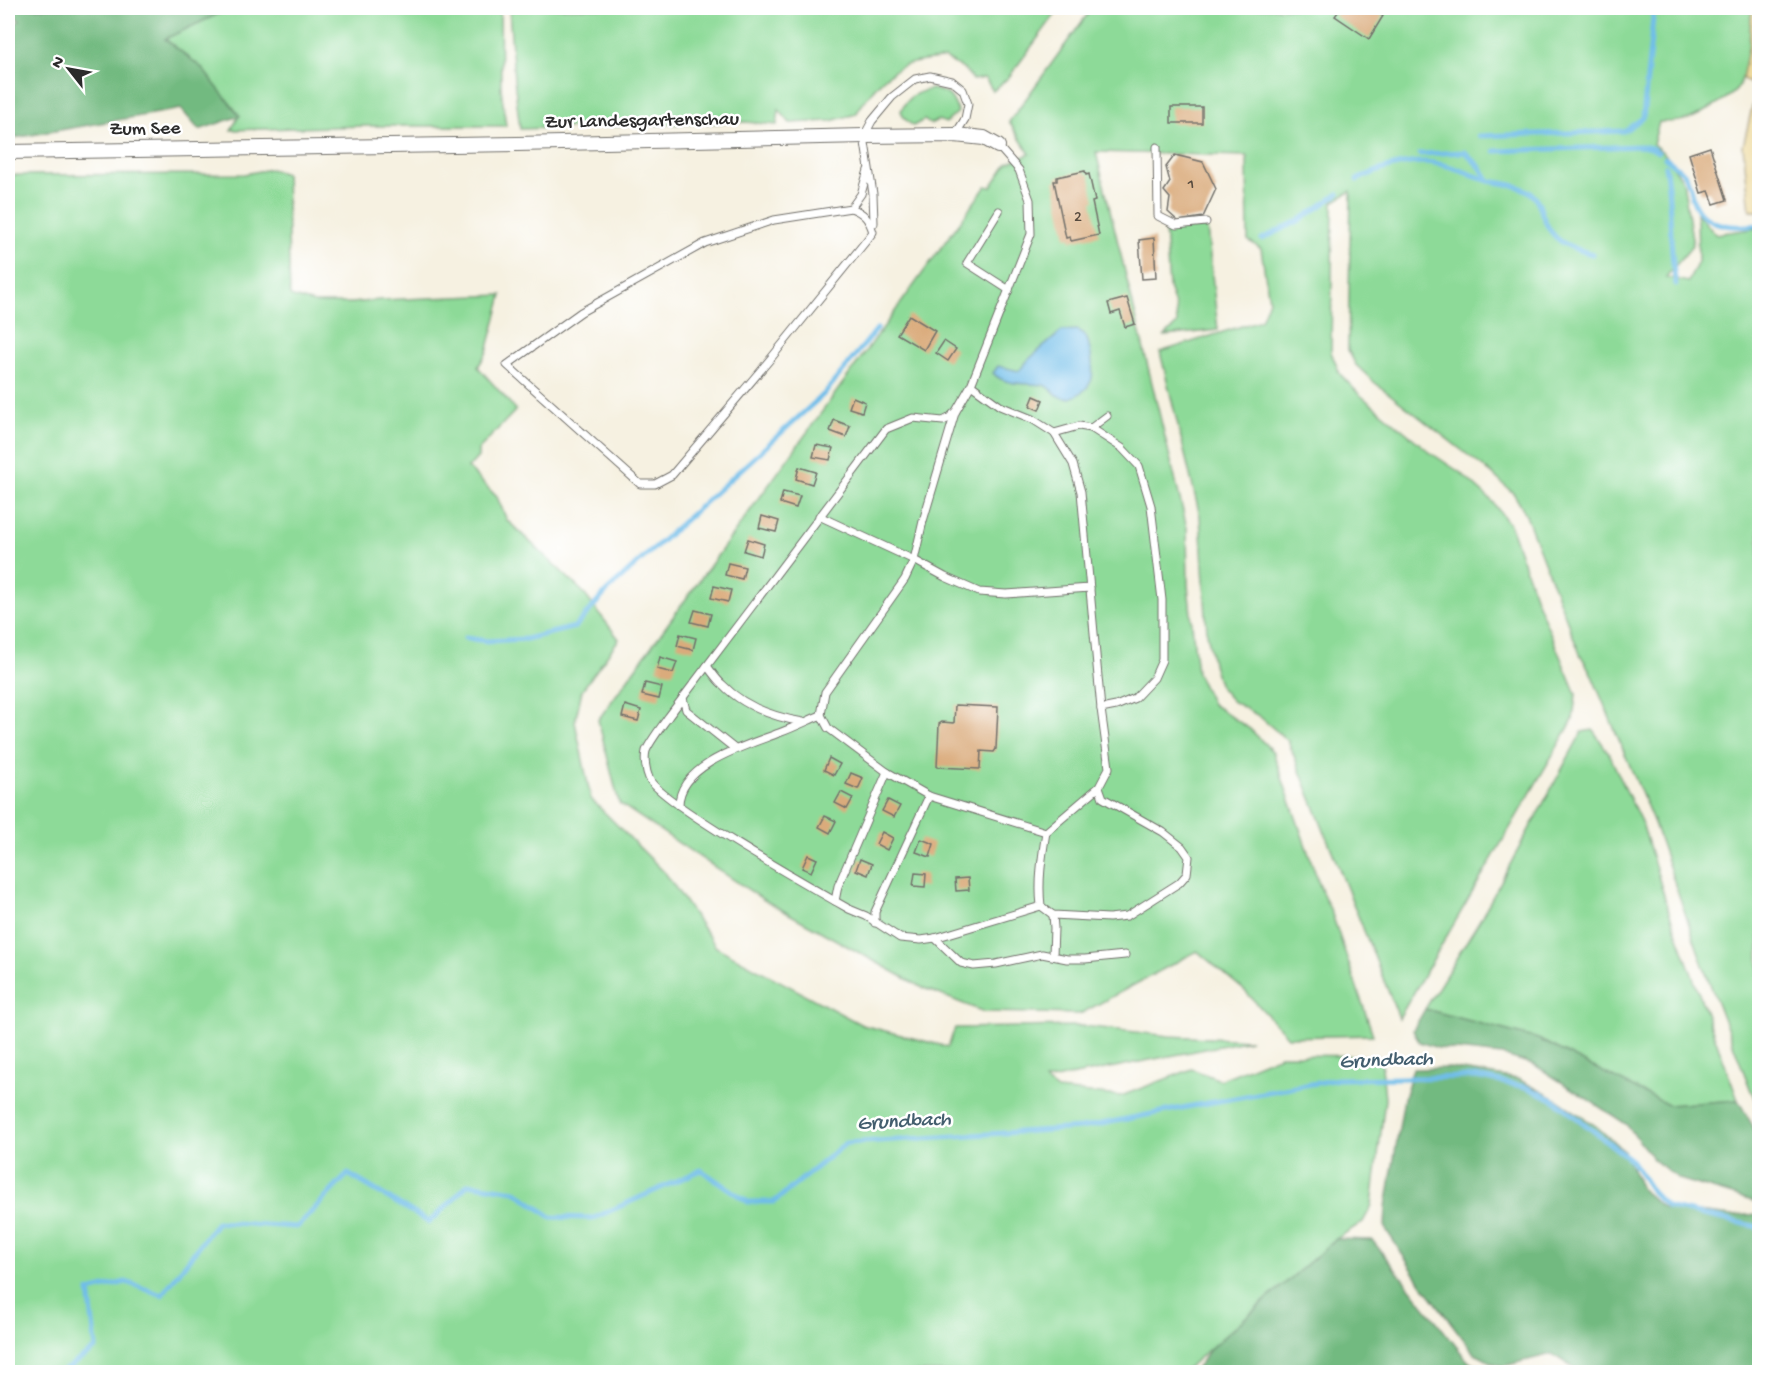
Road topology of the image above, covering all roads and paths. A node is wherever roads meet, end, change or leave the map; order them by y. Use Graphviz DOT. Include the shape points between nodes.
graph roads {
  1 [pos="955,135"];
  2 [pos="864,136"];
  3 [pos="998,146"];
  4 [pos="284,147"];
  5 [pos="1157,147"];
  6 [pos="8,152"];
  7 [pos="869,166"];
  8 [pos="851,208"];
  9 [pos="999,212"];
  10 [pos="1206,222"];
  11 [pos="874,223"];
  12 [pos="1009,290"];
  13 [pos="971,385"];
  14 [pos="956,411"];
  15 [pos="1107,416"];
  16 [pos="1091,428"];
  17 [pos="1054,433"];
  18 [pos="819,516"];
  19 [pos="914,560"];
  20 [pos="1090,588"];
  21 [pos="707,666"];
  22 [pos="683,698"];
  23 [pos="1101,709"];
  24 [pos="821,715"];
  25 [pos="804,722"];
  26 [pos="735,749"];
  27 [pos="887,772"];
  28 [pos="1099,788"];
  29 [pos="929,796"];
  30 [pos="679,805"];
  31 [pos="1046,832"];
  32 [pos="835,901"];
  33 [pos="1041,906"];
  34 [pos="1053,915"];
  35 [pos="875,923"];
  36 [pos="935,938"];
  37 [pos="1053,955"];
  38 [pos="1125,955"];
  1 -- 2 [label="street, Zur Landesgartenschau"];
  1 -- 2 [label="lane" via="968,112 967,96 952,81 930,76 915,79 892,97"];
  1 -- 3 [label="street, Zur Landesgartenschau" via="984,138"];
  2 -- 4 [label="street, Zur Landesgartenschau"];
  2 -- 7 [label="lane"];
  3 -- 12 [label="lane" via="1019,170 1030,200 1031,234"];
  4 -- 6 [label="street, Zum See"];
  5 -- 10 [label="lane" via="1158,216 1176,225"];
  7 -- 8 [label="lane" via="861,194"];
  7 -- 11 [label="lane"];
  8 -- 8 [label="lane" via="774,220 705,243 580,312 507,364 640,484 656,484 672,475 873,232 865,216"];
  9 -- 12 [label="lane" via="967,263"];
  12 -- 13 [label="lane"];
  13 -- 14 [label="lane"];
  13 -- 17 [label="lane" via="1000,406"];
  14 -- 18 [label="lane" via="943,421 913,418 886,429"];
  14 -- 19 [label="lane"];
  15 -- 16 [label="lane"];
  16 -- 17 [label="lane" via="1079,426"];
  16 -- 23 [label="lane" via="1122,448 1139,466 1151,506 1162,600 1162,660 1154,678 1135,698"];
  17 -- 20 [label="lane" via="1073,464 1081,492"];
  18 -- 19 [label="lane"];
  18 -- 21 [label="lane"];
  19 -- 20 [label="lane" via="979,592"];
  19 -- 24 [label="lane" via="905,579 825,692"];
  20 -- 23 [label="lane"];
  21 -- 22 [label="lane"];
  21 -- 25 [label="lane" via="723,685 752,706"];
  22 -- 26 [label="lane" via="686,710"];
  22 -- 30 [label="lane" via="646,752 650,782"];
  23 -- 28 [label="lane" via="1109,768"];
  24 -- 25 [label="lane"];
  24 -- 27 [label="lane" via="828,728"];
  25 -- 26 [label="lane"];
  26 -- 30 [label="lane" via="694,773 679,796"];
  27 -- 29 [label="lane"];
  27 -- 32 [label="lane"];
  28 -- 31 [label="lane"];
  28 -- 34 [label="lane" via="1103,798 1182,847 1189,857 1188,874 1127,916"];
  29 -- 31 [label="lane"];
  29 -- 35 [label="lane" via="875,912"];
  30 -- 32 [label="lane"];
  31 -- 33 [label="lane" via="1039,890"];
  32 -- 35 [label="lane"];
  33 -- 34 [label="lane"];
  33 -- 36 [label="lane"];
  34 -- 37 [label="lane"];
  35 -- 36 [label="lane" via="900,938"];
  36 -- 37 [label="lane" via="962,963 974,966"];
  37 -- 38 [label="lane" via="1067,959"];
}
